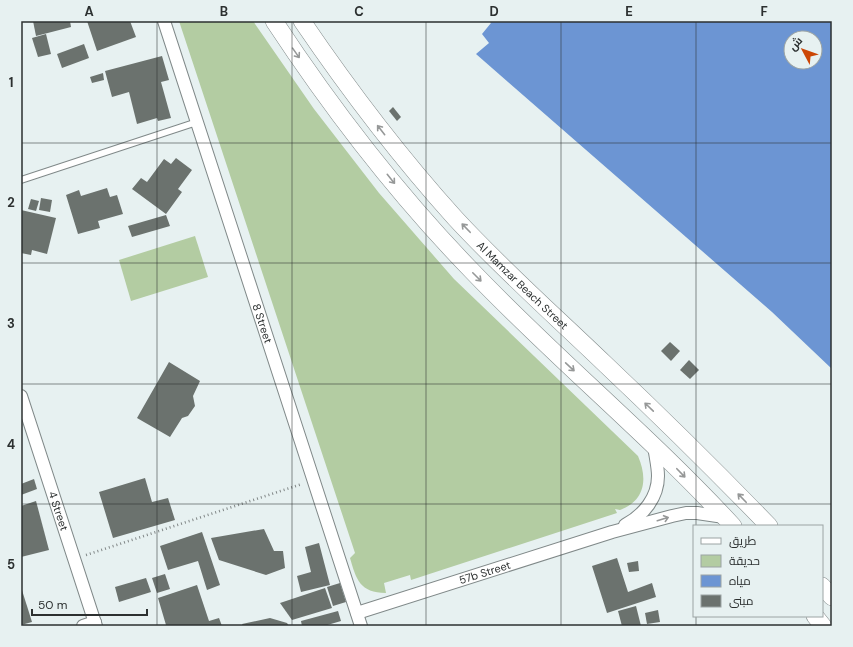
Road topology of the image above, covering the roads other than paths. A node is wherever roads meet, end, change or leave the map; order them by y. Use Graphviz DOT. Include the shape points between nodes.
graph roads {
  1 [pos="164,21"];
  2 [pos="274,21"];
  3 [pos="302,21"];
  4 [pos="197,122"];
  5 [pos="21,180"];
  6 [pos="21,396"];
  7 [pos="654,445"];
  8 [pos="728,521"];
  9 [pos="768,525"];
  10 [pos="612,532"];
  11 [pos="823,587"];
  12 [pos="832,597"];
  13 [pos="357,613"];
  14 [pos="816,617"];
  15 [pos="95,624"];
  16 [pos="82,626"];
  17 [pos="361,626"];
  18 [pos="823,626"];
  1 -- 4 [label="street, 8 Street"];
  2 -- 7 [label="main road, one-way" via="358,138 433,230 522,321"];
  9 -- 3 [label="main road, Al Mamzar Beach Street, one-way" via="709,464 531,294 456,218 382,132"];
  4 -- 5 [label="lane"];
  4 -- 13 [label="street, 8 Street"];
  6 -- 15 [label="street, 4 Street"];
  7 -- 8 [label="main road, one-way"];
  7 -- 10 [label="street, 57b Street" via="658,475 654,495 638,517"];
  10 -- 8 [label="street, 57b Street, one-way" via="686,513 697,513"];
  10 -- 13 [label="street, 57b Street"];
  11 -- 12 [label="main road"];
  13 -- 17 [label="street, 8 Street"];
  14 -- 18 [label="main road"];
  15 -- 16 [label="street"];
}
